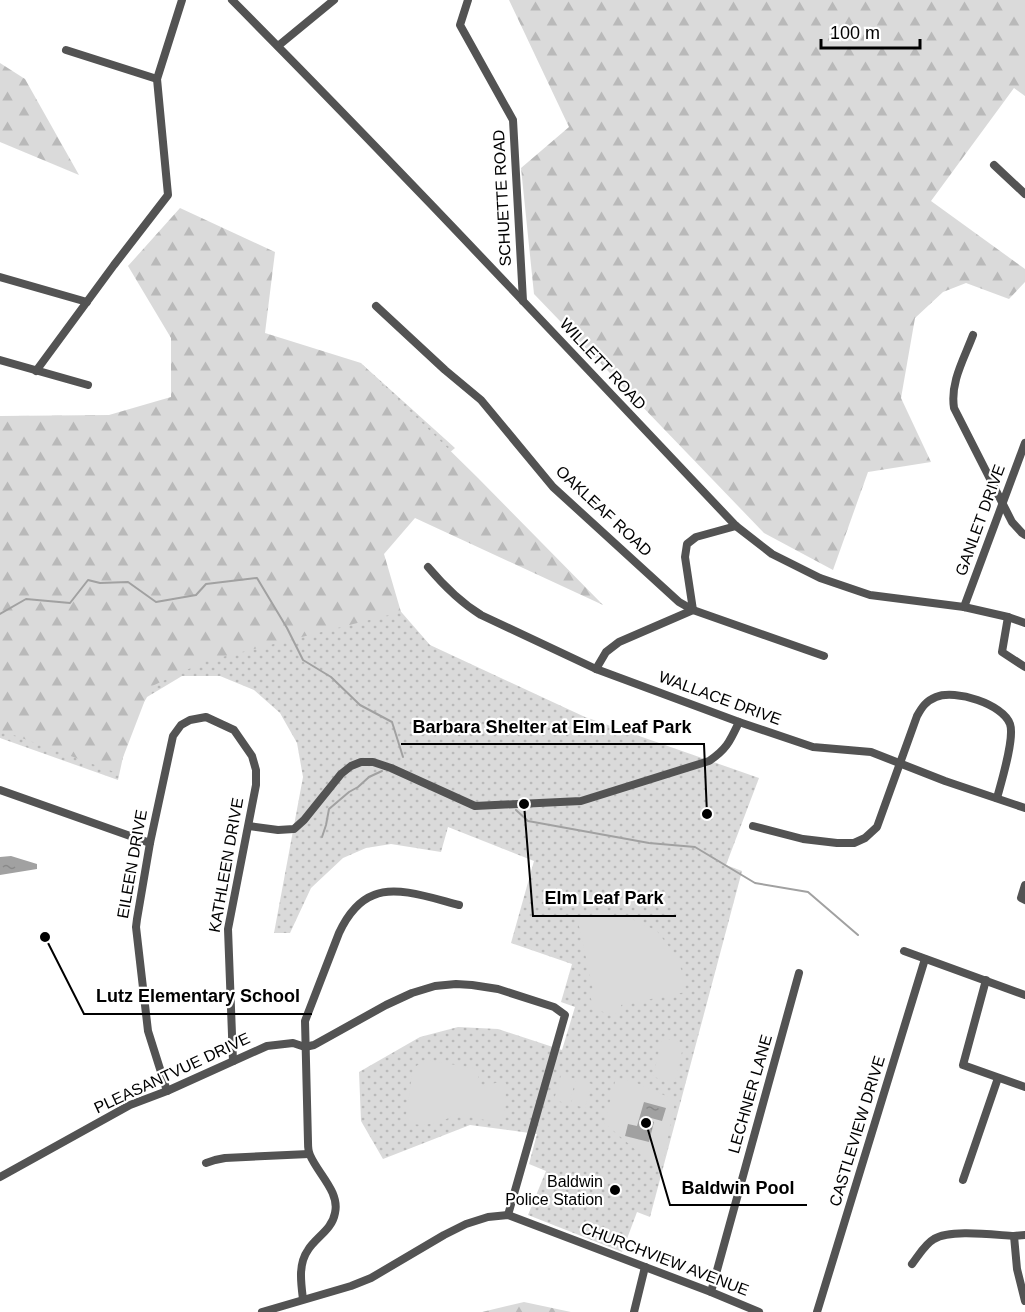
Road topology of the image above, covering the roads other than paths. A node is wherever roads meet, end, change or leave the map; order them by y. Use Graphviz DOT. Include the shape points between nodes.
graph roads {
  1 [pos="182,0"];
  2 [pos="232,0"];
  3 [pos="334,0"];
  4 [pos="468,0"];
  5 [pos="278,46"];
  6 [pos="66,50"];
  7 [pos="158,80"];
  8 [pos="994,165"];
  9 [pos="1025,194"];
  10 [pos="0,277"];
  11 [pos="523,301"];
  12 [pos="87,302"];
  13 [pos="376,306"];
  14 [pos="973,335"];
  15 [pos="0,360"];
  16 [pos="36,371"];
  17 [pos="88,385"];
  18 [pos="1025,443"];
  19 [pos="1002,504"];
  20 [pos="736,526"];
  21 [pos="1025,535"];
  22 [pos="428,567"];
  23 [pos="964,607"];
  24 [pos="693,610"];
  25 [pos="1008,617"];
  26 [pos="1025,623"];
  27 [pos="824,657"];
  28 [pos="1025,668"];
  29 [pos="596,669"];
  30 [pos="190,720"];
  31 [pos="739,722"];
  32 [pos="899,762"];
  33 [pos="0,790"];
  34 [pos="997,798"];
  35 [pos="1025,808"];
  36 [pos="249,826"];
  37 [pos="753,826"];
  38 [pos="150,843"];
  39 [pos="1025,885"];
  40 [pos="1023,899"];
  41 [pos="459,905"];
  42 [pos="904,951"];
  43 [pos="925,958"];
  44 [pos="799,973"];
  45 [pos="986,980"];
  46 [pos="1025,995"];
  47 [pos="305,1047"];
  48 [pos="233,1061"];
  49 [pos="998,1078"];
  50 [pos="1025,1087"];
  51 [pos="167,1091"];
  52 [pos="309,1154"];
  53 [pos="206,1163"];
  54 [pos="0,1177"];
  55 [pos="963,1180"];
  56 [pos="508,1215"];
  57 [pos="1025,1235"];
  58 [pos="1014,1236"];
  59 [pos="912,1264"];
  60 [pos="645,1267"];
  61 [pos="711,1292"];
  62 [pos="303,1299"];
  63 [pos="1025,1301"];
  64 [pos="278,1310"];
  65 [pos="262,1312"];
  66 [pos="634,1312"];
  67 [pos="759,1312"];
  68 [pos="818,1312"];
  1 -- 7 [label="street"];
  2 -- 5 [label="street, WILLETT ROAD"];
  3 -- 5 [label="street"];
  4 -- 11 [label="street, SCHUETTE ROAD" via="460,25 513,120"];
  5 -- 11 [label="street, WILLETT ROAD"];
  6 -- 7 [label="street"];
  7 -- 12 [label="street" via="168,195"];
  8 -- 9 [label="street"];
  10 -- 12 [label="street"];
  11 -- 20 [label="street, WILLETT ROAD"];
  12 -- 16 [label="street"];
  13 -- 24 [label="street, OAKLEAF ROAD" via="481,400 553,487 679,602"];
  14 -- 19 [label="street" via="952,397"];
  15 -- 16 [label="street"];
  16 -- 17 [label="street"];
  18 -- 19 [label="street, GANLET DRIVE"];
  19 -- 21 [label="street"];
  19 -- 23 [label="street, GANLET DRIVE"];
  20 -- 23 [label="street, WILLETT ROAD" via="772,554 820,578 870,595"];
  20 -- 24 [label="street" via="696,537 687,544 685,557"];
  22 -- 29 [label="street, WALLACE DRIVE" via="446,588 481,615"];
  23 -- 25 [label="street, WILLETT ROAD"];
  24 -- 27 [label="street, OAKLEAF ROAD"];
  24 -- 29 [label="street" via="619,642 606,652"];
  25 -- 26 [label="street, WILLETT ROAD"];
  25 -- 28 [label="street" via="1002,652"];
  29 -- 31 [label="street, WALLACE DRIVE"];
  30 -- 36 [label="street, KATHLEEN DRIVE" via="206,717 234,730 252,756 256,785"];
  30 -- 38 [label="street, EILEEN DRIVE" via="173,736"];
  31 -- 32 [label="street, WALLACE DRIVE" via="813,747 871,752"];
  31 -- 36 [label="street" via="723,752 709,761 581,801 475,806 391,768 361,762 341,774 294,829"];
  32 -- 34 [label="street, WALLACE DRIVE"];
  32 -- 34 [label="street" via="923,704 952,694 994,707 1005,716 1011,731"];
  32 -- 37 [label="street" via="877,827 854,843 803,839"];
  33 -- 38 [label="street"];
  34 -- 35 [label="street, WALLACE DRIVE"];
  36 -- 48 [label="street, KATHLEEN DRIVE" via="228,929"];
  38 -- 51 [label="street, EILEEN DRIVE" via="136,927 148,1031"];
  39 -- 40 [label="street"];
  41 -- 47 [label="street" via="390,892 374,895 357,906 339,933 304,1021"];
  42 -- 43 [label="street"];
  43 -- 45 [label="street"];
  43 -- 68 [label="street, CASTLEVIEW DRIVE"];
  44 -- 61 [label="street, LECHNER LANE"];
  45 -- 46 [label="street"];
  45 -- 49 [label="street" via="963,1065"];
  47 -- 48 [label="street, PLEASANTVUE DRIVE" via="293,1043 267,1046"];
  47 -- 52 [label="street"];
  47 -- 56 [label="street, PLEASANTVUE DRIVE" via="394,1001 435,986 498,989 554,1007 565,1015"];
  48 -- 51 [label="street, PLEASANTVUE DRIVE"];
  49 -- 50 [label="street"];
  49 -- 55 [label="street"];
  51 -- 54 [label="street, PLEASANTVUE DRIVE" via="130,1105"];
  52 -- 53 [label="street" via="225,1158"];
  52 -- 62 [label="street" via="334,1196 335,1214 326,1232 304,1256"];
  56 -- 60 [label="street, CHURCHVIEW AVENUE"];
  56 -- 62 [label="street, CHURCHVIEW AVENUE" via="488,1216 466,1224 371,1278"];
  57 -- 58 [label="street"];
  58 -- 59 [label="street" via="947,1234 927,1244"];
  58 -- 63 [label="street"];
  60 -- 61 [label="street, CHURCHVIEW AVENUE"];
  60 -- 66 [label="street"];
  61 -- 67 [label="street, CHURCHVIEW AVENUE"];
  62 -- 64 [label="street, CHURCHVIEW AVENUE"];
  64 -- 65 [label="street, CHURCHVIEW AVENUE"];
}
